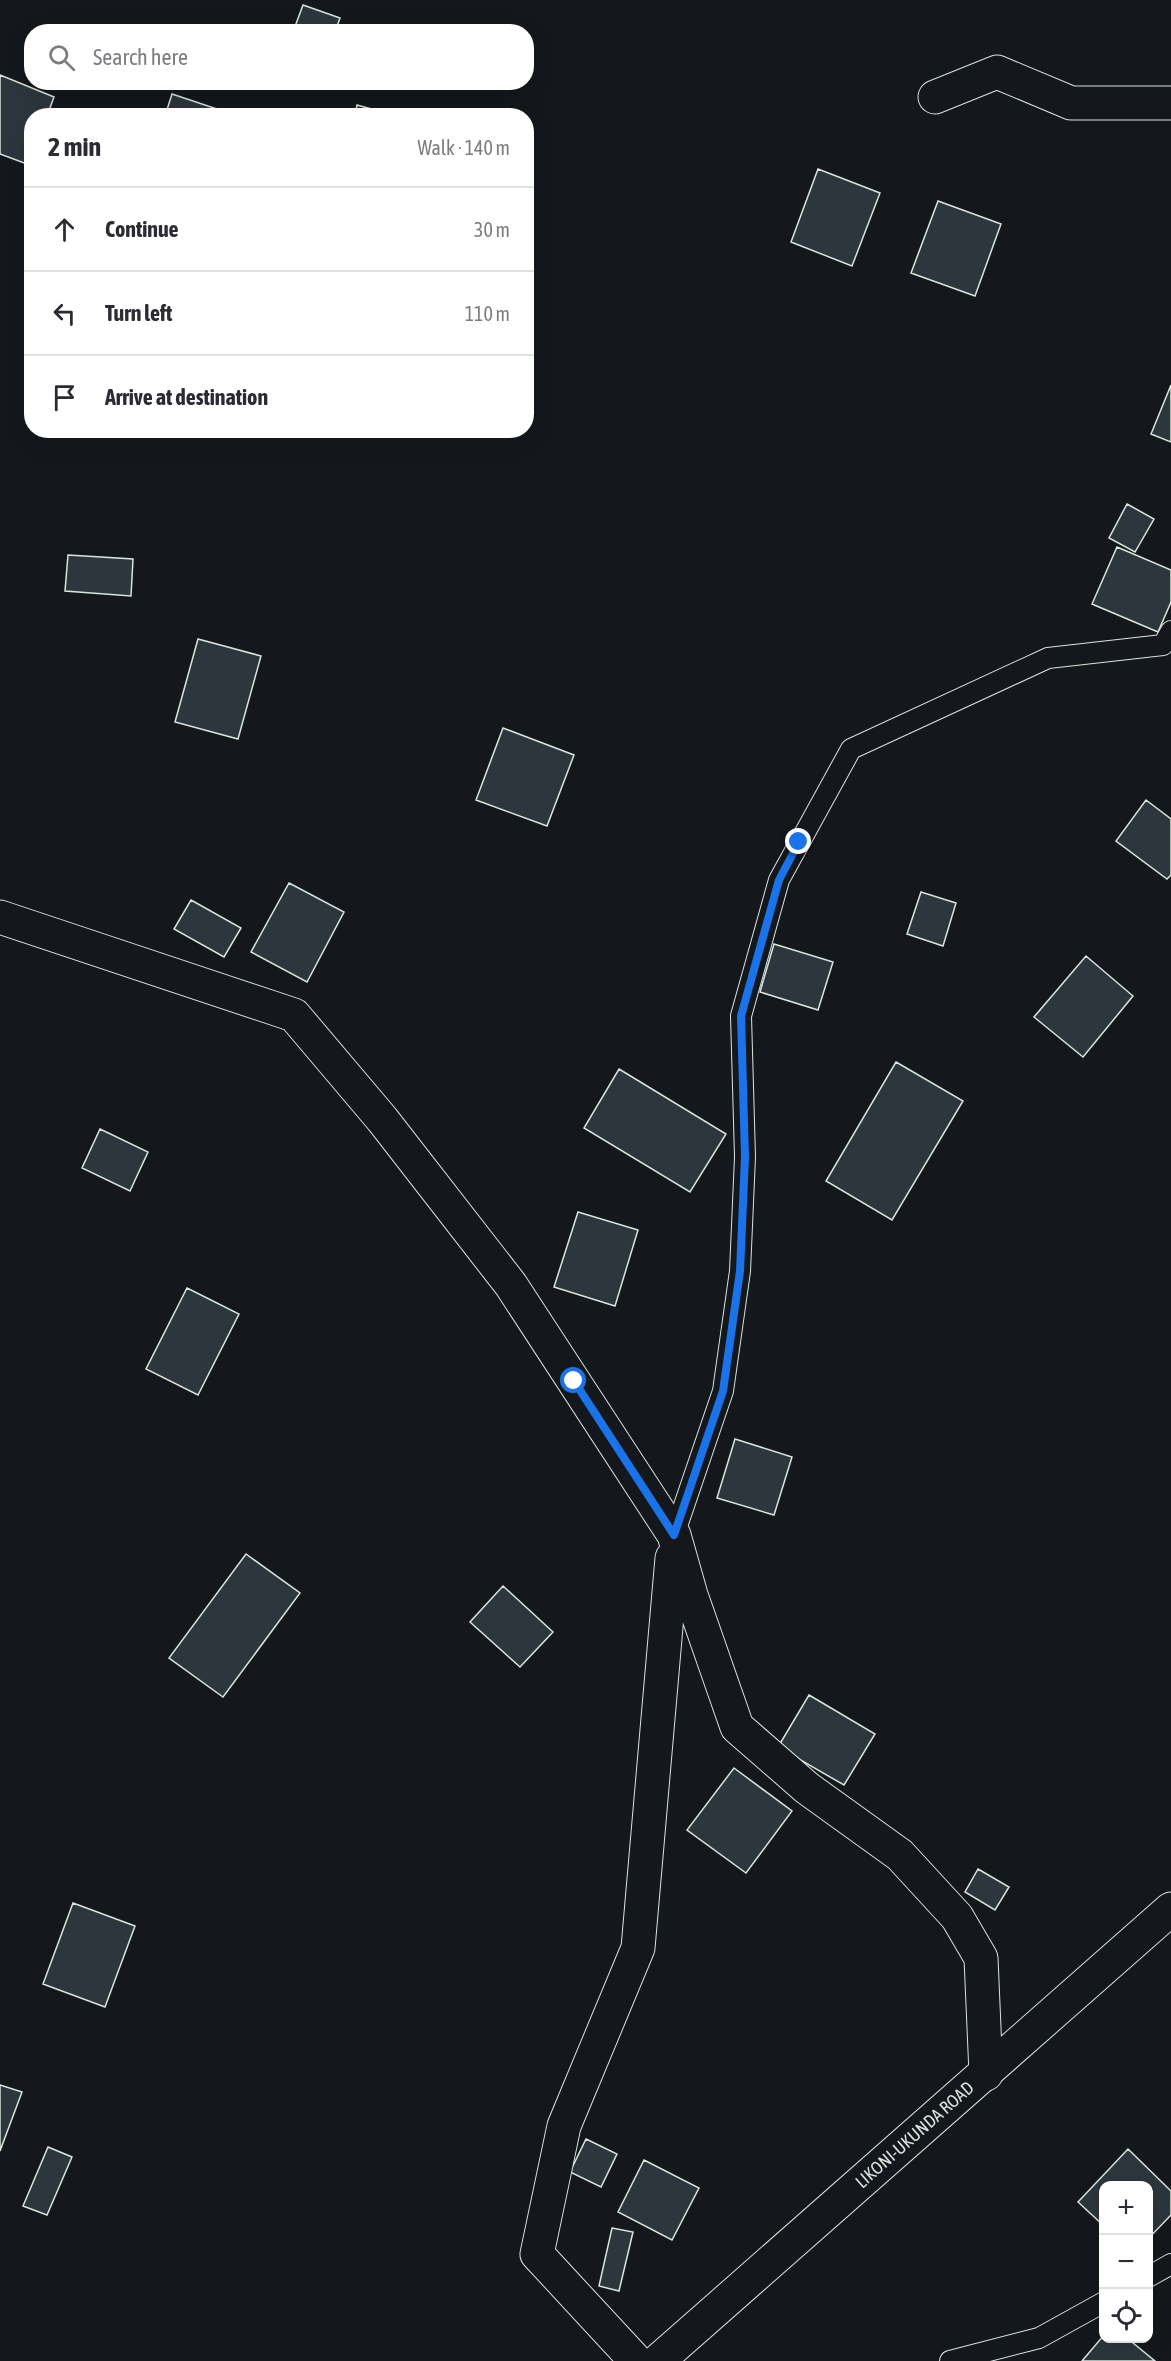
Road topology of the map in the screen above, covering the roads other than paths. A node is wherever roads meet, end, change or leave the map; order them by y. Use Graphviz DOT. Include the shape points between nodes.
graph roads {
  1 [pos="1168,96"];
  2 [pos="935,97"];
  3 [pos="1171,631"];
  4 [pos="0,917"];
  5 [pos="674,1535"];
  6 [pos="1171,1909"];
  7 [pos="986,2074"];
  8 [pos="1171,2264"];
  9 [pos="1153,2275"];
  10 [pos="1099,2305"];
  11 [pos="636,2361"];
  12 [pos="658,2361"];
  13 [pos="950,2361"];
  1 -- 2 [label="main road" via="1071,103 997,72"];
  3 -- 5 [label="lane" via="1162,645 1048,658 851,749 795,849 779,880 741,1016 745,1157 740,1271 723,1391"];
  4 -- 5 [label="main road" via="294,1015 382,1119 511,1285"];
  5 -- 7 [label="main road" via="737,1727 807,1788 900,1856 957,1917 981,1958"];
  5 -- 11 [label="main road" via="638,1948 564,2126 537,2254"];
  6 -- 7 [label="main road, LIKONI-UKUNDA ROAD"];
  7 -- 12 [label="main road, LIKONI-UKUNDA ROAD"];
  8 -- 9 [label="lane"];
  10 -- 13 [label="lane" via="1039,2338"];
}
